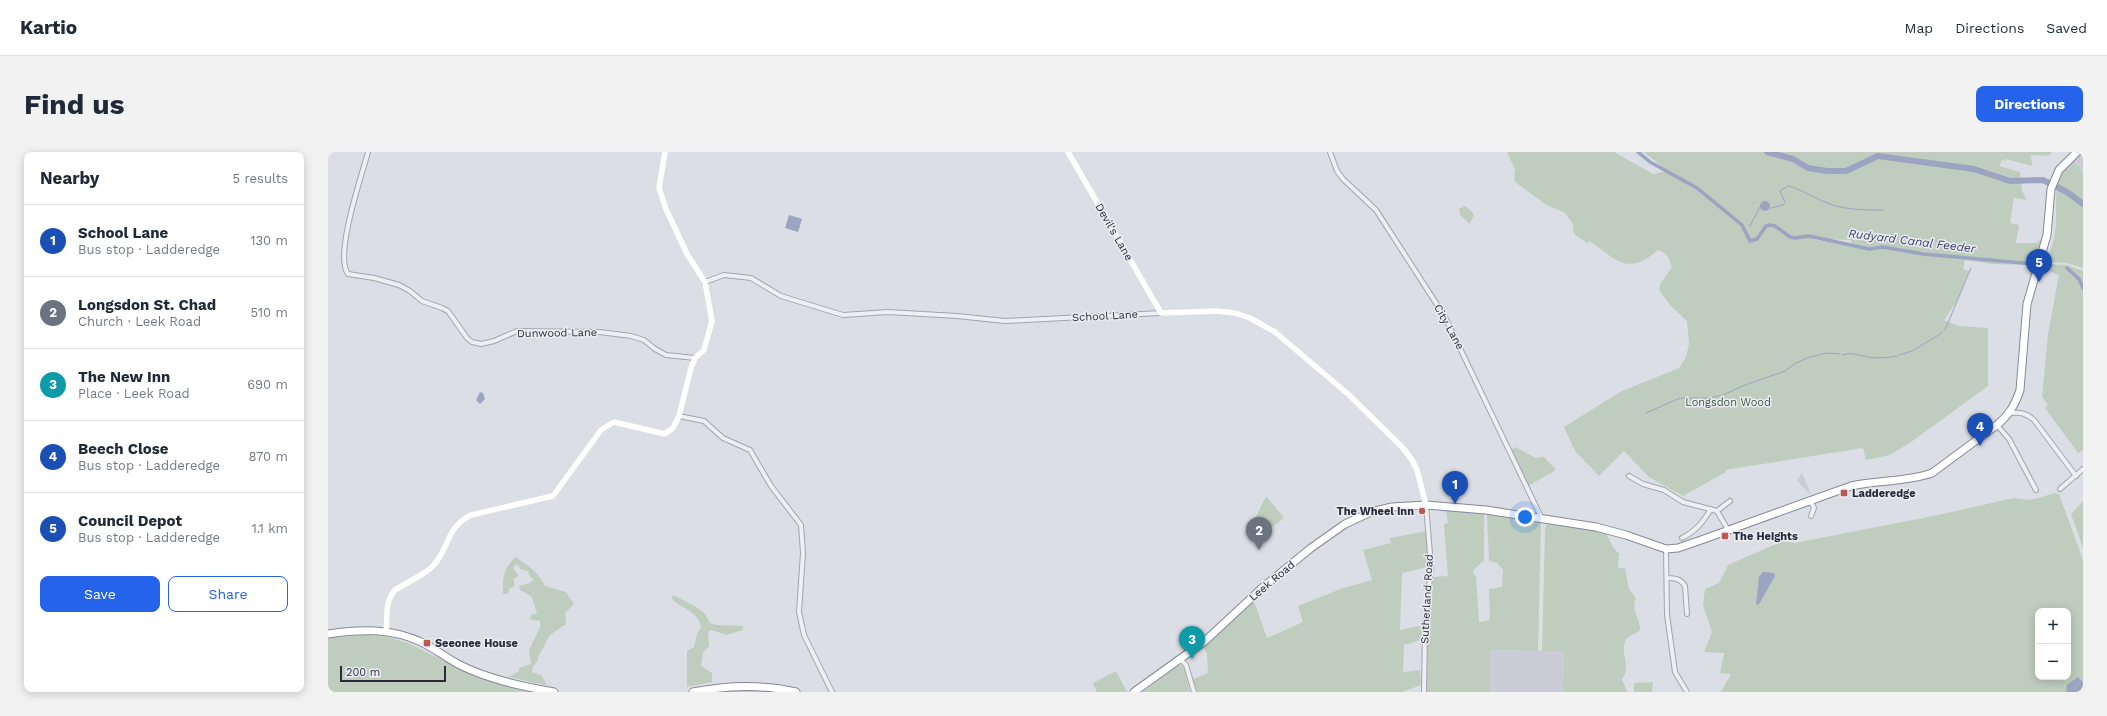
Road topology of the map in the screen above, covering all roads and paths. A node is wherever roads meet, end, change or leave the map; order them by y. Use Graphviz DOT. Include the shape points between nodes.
graph roads {
  1 [pos="368,152"];
  2 [pos="665,152"];
  3 [pos="1068,152"];
  4 [pos="1330,152"];
  5 [pos="2077,152"];
  6 [pos="705,282"];
  7 [pos="1161,313"];
  8 [pos="695,358"];
  9 [pos="2010,413"];
  10 [pos="679,416"];
  11 [pos="1998,425"];
  12 [pos="2083,470"];
  13 [pos="1629,476"];
  14 [pos="2076,476"];
  15 [pos="2060,489"];
  16 [pos="2036,490"];
  17 [pos="1810,499"];
  18 [pos="1730,501"];
  19 [pos="1426,505"];
  20 [pos="1711,509"];
  21 [pos="1717,512"];
  22 [pos="1811,516"];
  23 [pos="1542,518"];
  24 [pos="1728,530"];
  25 [pos="1682,538"];
  26 [pos="1666,549"];
  27 [pos="1667,578"];
  28 [pos="1687,614"];
  29 [pos="386,632"];
  30 [pos="328,634"];
  31 [pos="1181,660"];
  32 [pos="554,692"];
  33 [pos="693,692"];
  34 [pos="796,692"];
  35 [pos="832,692"];
  36 [pos="1134,692"];
  37 [pos="1194,692"];
  38 [pos="1424,692"];
  39 [pos="1687,692"];
  1 -- 8 [label="street, Dunwood Lane" via="347,233 344,264 348,274 399,285 422,301 448,311 472,342 481,344 494,341 517,331 600,332 631,336 644,340 666,354"];
  2 -- 6 [label="street" via="659,188 687,254"];
  3 -- 7 [label="street, Devil's Lane"];
  4 -- 23 [label="street, City Lane" via="1337,171 1376,210 1445,318"];
  5 -- 9 [label="highway" via="2056,176 2051,189 2047,235 2028,304 2020,390"];
  6 -- 7 [label="street, School Lane" via="724,275 751,278 781,296 843,315 888,312 1005,321"];
  6 -- 8 [label="street" via="712,321 704,350"];
  7 -- 19 [label="street, School Lane" via="1235,313 1275,332 1348,394 1403,448 1417,470"];
  8 -- 10 [label="street"];
  9 -- 11 [label="highway"];
  9 -- 14 [label="street" via="2019,412 2034,420"];
  10 -- 29 [label="street" via="673,428 665,434 614,422 609,424 601,430 553,496 471,515 462,520 454,527 439,558 431,568 401,586 390,596"];
  10 -- 35 [label="street" via="704,421 724,438 750,450 770,486 801,525 803,553 799,612 804,635"];
  11 -- 16 [label="street"];
  11 -- 17 [label="highway" via="1932,473 1906,479 1870,482"];
  12 -- 14 [label="street"];
  13 -- 20 [label="street" via="1643,484 1664,490 1683,502"];
  14 -- 15 [label="street"];
  17 -- 22 [label="street" via="1814,508"];
  17 -- 24 [label="highway"];
  18 -- 21 [label="street"];
  19 -- 23 [label="highway"];
  19 -- 31 [label="highway, Leek Road" via="1381,509 1345,524 1262,588 1205,642"];
  19 -- 38 [label="street, Sutherland Road" via="1431,566 1425,635"];
  20 -- 21 [label="street"];
  20 -- 25 [label="street" via="1700,526"];
  21 -- 24 [label="street"];
  23 -- 26 [label="highway" via="1596,527"];
  24 -- 26 [label="highway" via="1678,548"];
  26 -- 27 [label="street"];
  27 -- 28 [label="street" via="1683,582"];
  27 -- 39 [label="street" via="1667,615 1675,672"];
  29 -- 30 [label="highway" via="349,630"];
  29 -- 32 [label="highway" via="420,642 458,664 484,675"];
  31 -- 36 [label="highway, Leek Road"];
  31 -- 37 [label="street" via="1186,665"];
  33 -- 34 [label="highway" via="726,686"];
}
